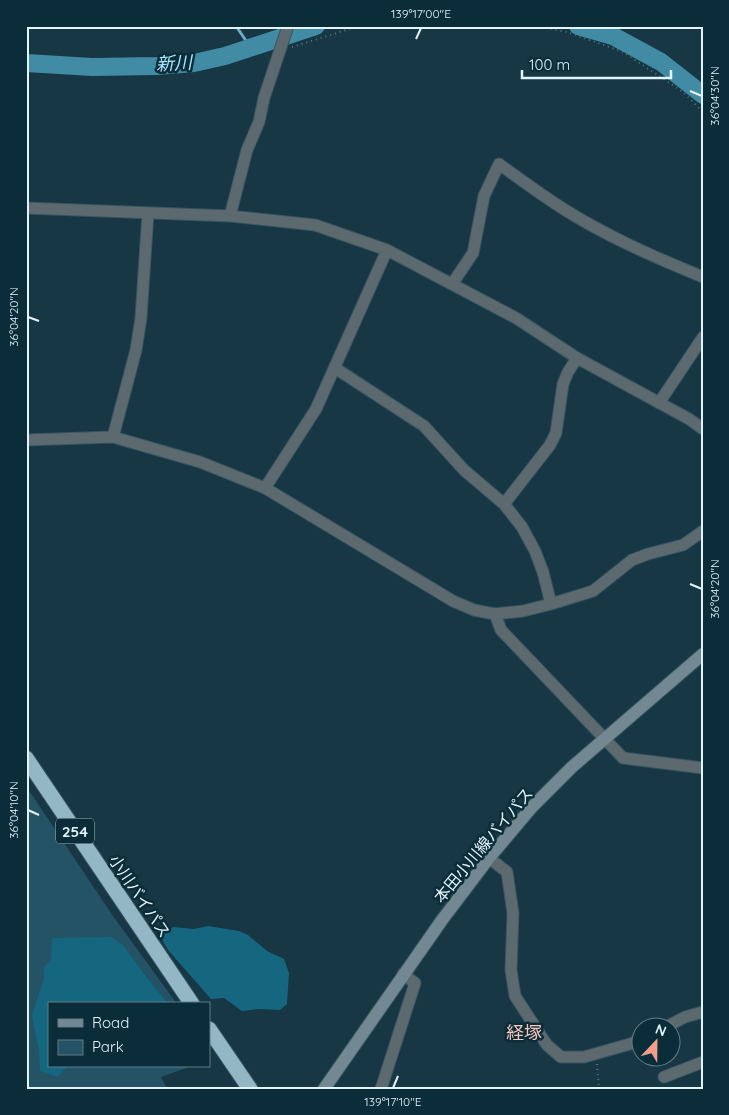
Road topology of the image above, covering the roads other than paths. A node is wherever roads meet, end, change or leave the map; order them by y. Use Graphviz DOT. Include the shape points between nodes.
graph roads {
  1 [pos="288,26"];
  2 [pos="26,208"];
  3 [pos="148,213"];
  4 [pos="230,216"];
  5 [pos="387,250"];
  6 [pos="703,277"];
  7 [pos="452,284"];
  8 [pos="703,337"];
  9 [pos="577,358"];
  10 [pos="335,368"];
  11 [pos="659,403"];
  12 [pos="703,429"];
  13 [pos="114,437"];
  14 [pos="26,440"];
  15 [pos="265,488"];
  16 [pos="504,504"];
  17 [pos="703,531"];
  18 [pos="551,604"];
  19 [pos="495,614"];
  20 [pos="703,654"];
  21 [pos="604,739"];
  22 [pos="26,758"];
  23 [pos="703,768"];
  24 [pos="489,858"];
  25 [pos="403,974"];
  26 [pos="191,1002"];
  27 [pos="703,1012"];
  28 [pos="682,1019"];
  29 [pos="210,1029"];
  30 [pos="632,1043"];
  31 [pos="703,1062"];
  32 [pos="664,1077"];
  33 [pos="250,1089"];
  34 [pos="324,1089"];
  35 [pos="381,1089"];
  1 -- 4 [label="street" via="247,150"];
  2 -- 3 [label="street"];
  3 -- 4 [label="street"];
  3 -- 13 [label="street" via="136,350"];
  4 -- 5 [label="street" via="315,225"];
  5 -- 7 [label="street"];
  5 -- 10 [label="street"];
  6 -- 7 [label="street" via="602,231 562,208 499,164 484,196 473,253"];
  7 -- 9 [label="street" via="516,318"];
  8 -- 11 [label="street"];
  9 -- 11 [label="street"];
  9 -- 16 [label="street" via="563,384 556,433 550,445"];
  10 -- 15 [label="street" via="316,409"];
  10 -- 16 [label="street" via="424,426 464,470"];
  11 -- 12 [label="street"];
  13 -- 14 [label="street"];
  13 -- 15 [label="street" via="200,462"];
  15 -- 19 [label="street" via="453,601"];
  16 -- 18 [label="street" via="535,551"];
  17 -- 18 [label="street" via="683,545 632,560 593,591"];
  18 -- 19 [label="street"];
  19 -- 21 [label="street" via="501,630"];
  20 -- 21 [label="main road, 本田小川線バイパス"];
  21 -- 23 [label="street" via="623,758"];
  21 -- 24 [label="main road, 本田小川線バイパス" via="532,807"];
  22 -- 26 [label="highway, 小川バイパス / 254"];
  24 -- 25 [label="main road, 本田小川線バイパス"];
  24 -- 30 [label="street" via="507,872 513,913 511,970 515,996 547,1046 561,1057 584,1057"];
  25 -- 34 [label="main road, 本田小川線バイパス"];
  25 -- 35 [label="street" via="415,983"];
  27 -- 28 [label="street"];
  29 -- 33 [label="highway"];
  31 -- 32 [label="street"];
}
